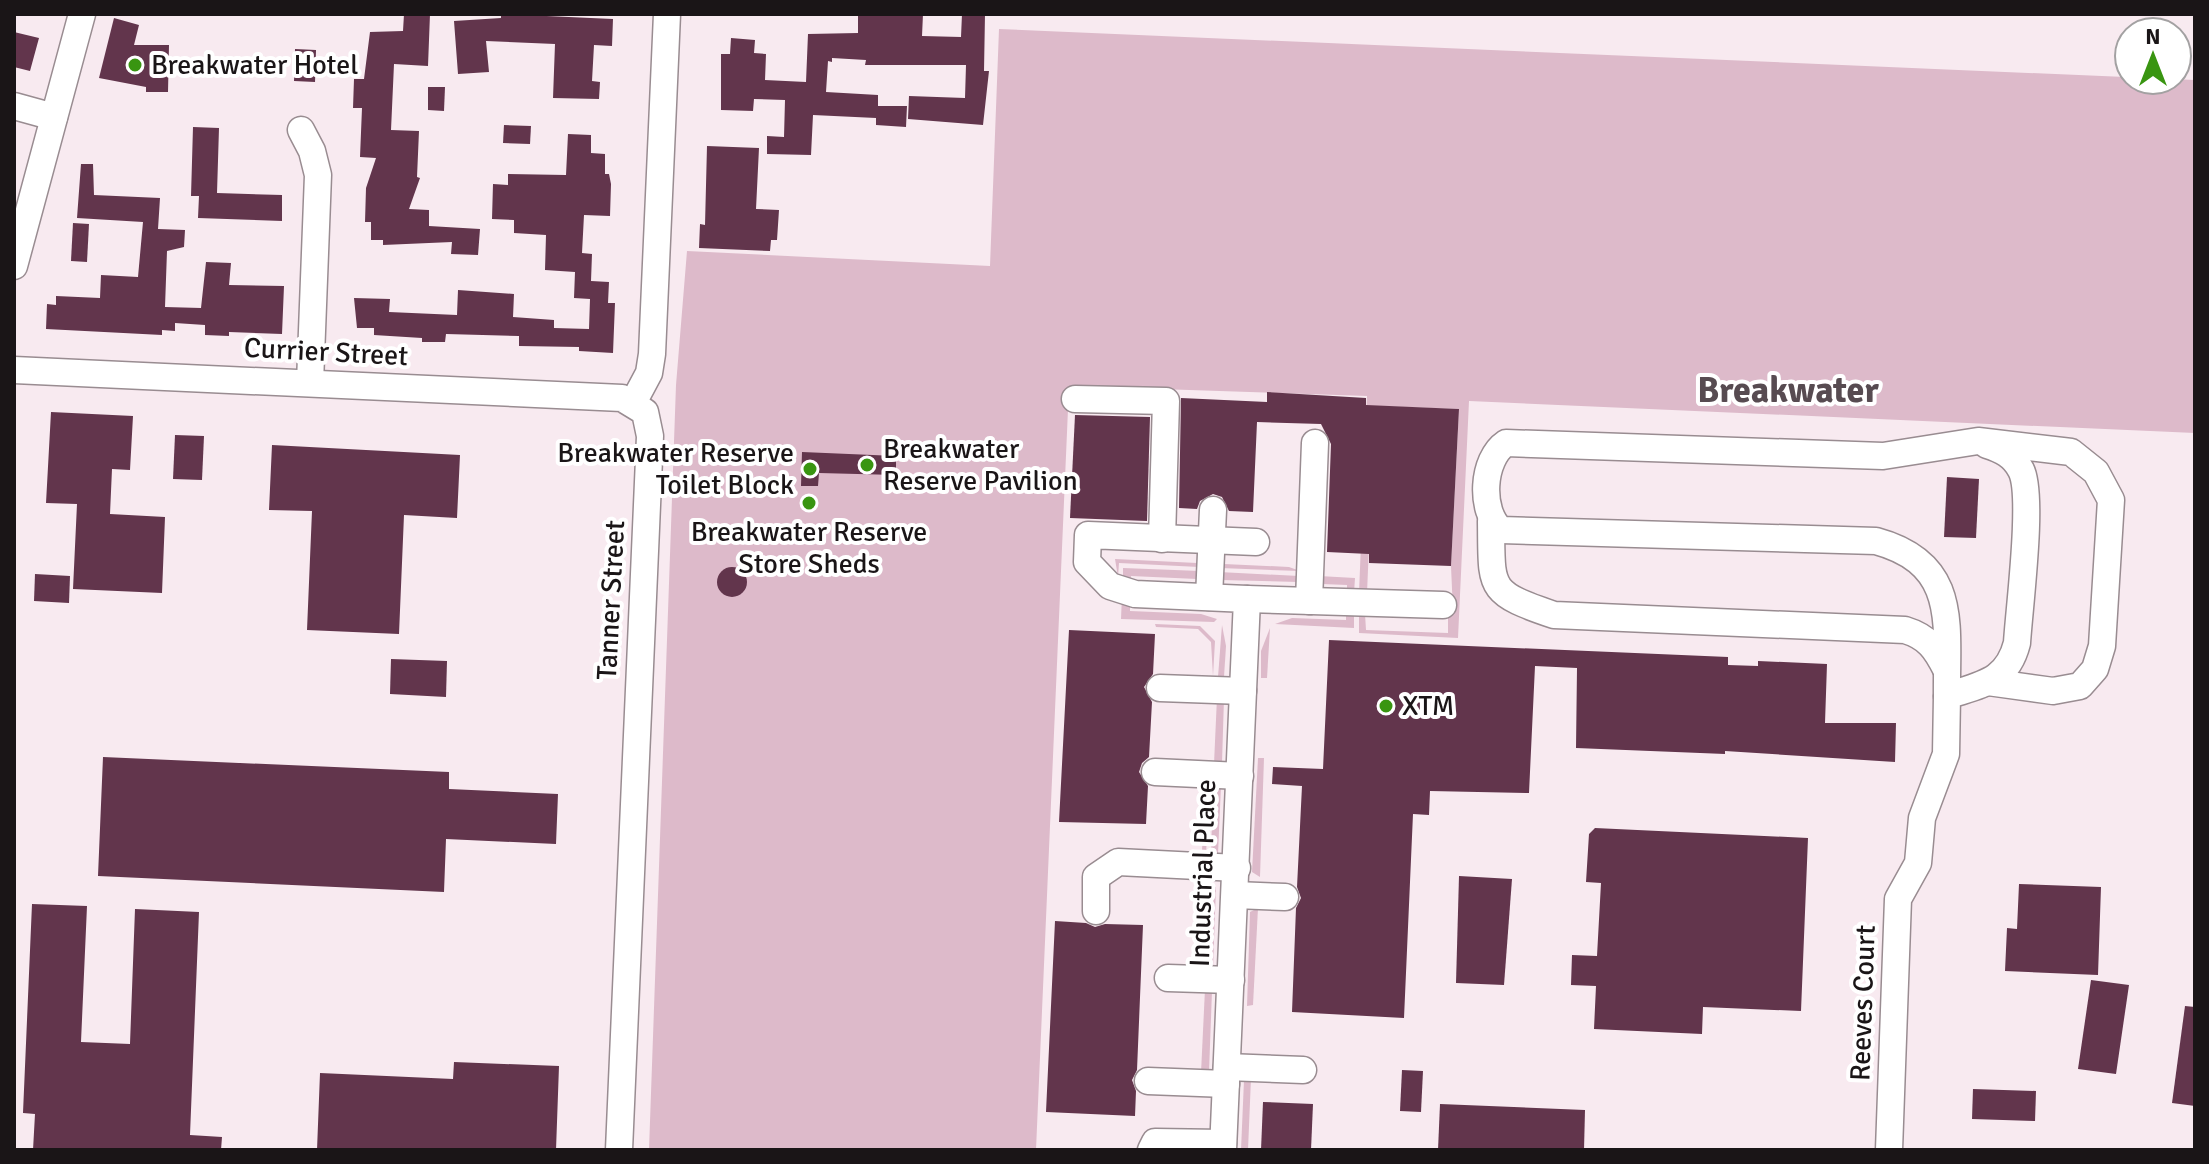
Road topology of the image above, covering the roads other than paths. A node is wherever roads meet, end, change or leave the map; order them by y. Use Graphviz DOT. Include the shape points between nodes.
graph roads {
  1 [pos="82,14"];
  2 [pos="667,14"];
  3 [pos="14,106"];
  4 [pos="54,117"];
  5 [pos="301,130"];
  6 [pos="14,266"];
  7 [pos="14,370"];
  8 [pos="310,383"];
  9 [pos="1075,399"];
  10 [pos="633,403"];
  11 [pos="1978,441"];
  12 [pos="1315,443"];
  13 [pos="1213,510"];
  14 [pos="1491,521"];
  15 [pos="1162,539"];
  16 [pos="1212,541"];
  17 [pos="1256,542"];
  18 [pos="1209,597"];
  19 [pos="1247,599"];
  20 [pos="1309,601"];
  21 [pos="1443,605"];
  22 [pos="1946,669"];
  23 [pos="1988,682"];
  24 [pos="1160,688"];
  25 [pos="1243,691"];
  26 [pos="1947,696"];
  27 [pos="1155,772"];
  28 [pos="1240,776"];
  29 [pos="1237,868"];
  30 [pos="1235,895"];
  31 [pos="1285,897"];
  32 [pos="1096,911"];
  33 [pos="1168,978"];
  34 [pos="1231,980"];
  35 [pos="1303,1070"];
  36 [pos="1226,1075"];
  37 [pos="1148,1081"];
  38 [pos="1223,1146"];
  39 [pos="619,1150"];
  40 [pos="1151,1150"];
  41 [pos="1889,1150"];
  1 -- 4 [label="street"];
  2 -- 10 [label="street" via="652,354 649,373"];
  3 -- 4 [label="street"];
  4 -- 6 [label="street"];
  5 -- 8 [label="street" via="318,175"];
  7 -- 8 [label="street, Currier Street"];
  8 -- 10 [label="street, Currier Street" via="622,398"];
  9 -- 15 [label="street" via="1166,401"];
  10 -- 39 [label="street, Tanner Street" via="645,412 650,436"];
  11 -- 14 [label="street" via="1883,456 1506,443 1489,462"];
  11 -- 23 [label="street" via="2007,452 2022,472 2025,501 2017,643 2012,661"];
  11 -- 23 [label="street" via="2071,452 2096,472 2111,500 2102,646 2095,669 2080,686 2053,691"];
  12 -- 20 [label="street"];
  13 -- 16 [label="street"];
  14 -- 22 [label="street" via="1492,576 1498,590 1554,615 1905,630 1933,645"];
  14 -- 22 [label="street" via="1501,530 1876,541 1902,548 1930,570 1944,594"];
  15 -- 16 [label="street"];
  15 -- 18 [label="street" via="1088,535 1087,562 1110,586 1135,594"];
  16 -- 17 [label="street"];
  16 -- 18 [label="street"];
  18 -- 19 [label="street"];
  19 -- 20 [label="street"];
  19 -- 25 [label="street, Industrial Place"];
  20 -- 21 [label="street"];
  22 -- 26 [label="street"];
  23 -- 26 [label="street"];
  24 -- 25 [label="street"];
  25 -- 28 [label="street, Industrial Place"];
  26 -- 41 [label="street, Reeves Court" via="1946,754 1922,818 1918,863 1898,899"];
  27 -- 28 [label="street"];
  28 -- 29 [label="street, Industrial Place"];
  29 -- 30 [label="street, Industrial Place"];
  29 -- 32 [label="street" via="1118,862 1096,877"];
  30 -- 31 [label="street"];
  30 -- 34 [label="street, Industrial Place"];
  33 -- 34 [label="street"];
  34 -- 36 [label="street, Industrial Place"];
  35 -- 36 [label="street"];
  36 -- 37 [label="street"];
  36 -- 38 [label="street, Industrial Place"];
  38 -- 40 [label="street" via="1155,1142"];
}
